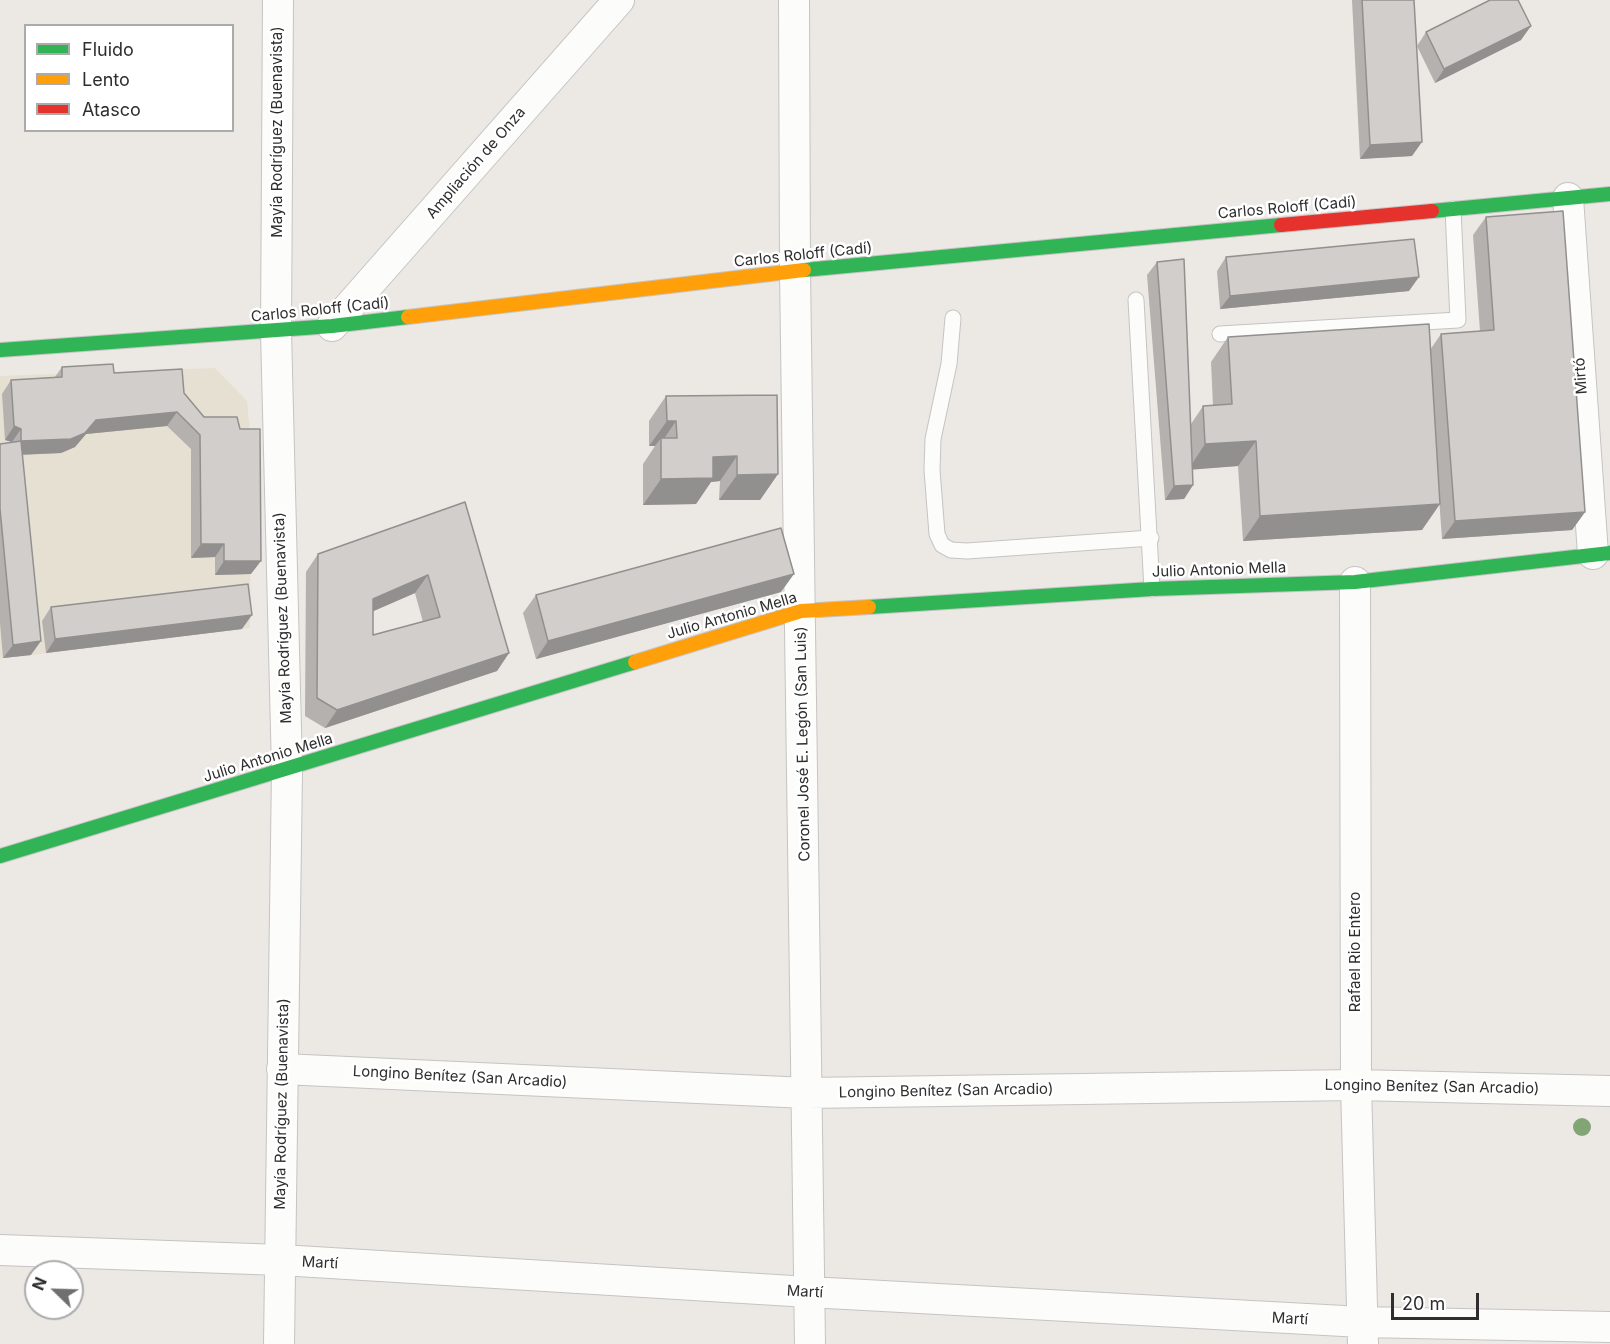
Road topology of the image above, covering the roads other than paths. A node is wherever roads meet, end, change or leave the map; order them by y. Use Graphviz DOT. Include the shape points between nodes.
graph roads {
  1 [pos="278,0"];
  2 [pos="619,0"];
  3 [pos="794,0"];
  4 [pos="1610,194"];
  5 [pos="1568,198"];
  6 [pos="1453,209"];
  7 [pos="795,271"];
  8 [pos="1136,300"];
  9 [pos="953,318"];
  10 [pos="332,326"];
  11 [pos="276,332"];
  12 [pos="1220,334"];
  13 [pos="0,350"];
  14 [pos="1151,538"];
  15 [pos="1602,554"];
  16 [pos="1355,582"];
  17 [pos="1152,589"];
  18 [pos="801,611"];
  19 [pos="287,770"];
  20 [pos="0,856"];
  21 [pos="282,1069"];
  22 [pos="1356,1085"];
  23 [pos="1610,1090"];
  24 [pos="807,1093"];
  25 [pos="0,1250"];
  26 [pos="281,1260"];
  27 [pos="809,1292"];
  28 [pos="1610,1327"];
  29 [pos="1363,1333"];
  30 [pos="279,1344"];
  31 [pos="810,1344"];
  1 -- 11 [label="street, Mayía Rodríguez (Buenavista)"];
  2 -- 10 [label="street, Ampliación de Onza"];
  3 -- 7 [label="street, Coronel José E. Legón (San Luis)"];
  4 -- 5 [label="street, Carlos Roloff (Cadí)"];
  5 -- 6 [label="street, Carlos Roloff (Cadí)"];
  5 -- 15 [label="street, Mirtó"];
  6 -- 7 [label="street, Carlos Roloff (Cadí)"];
  6 -- 12 [label="lane" via="1458,320"];
  7 -- 10 [label="street, Carlos Roloff (Cadí)"];
  7 -- 18 [label="street, Coronel José E. Legón (San Luis)"];
  8 -- 14 [label="lane"];
  9 -- 14 [label="lane" via="949,364 933,439 937,534 942,545 967,551"];
  10 -- 11 [label="street, Carlos Roloff (Cadí)"];
  11 -- 13 [label="street, Carlos Roloff (Cadí)"];
  11 -- 19 [label="street, Mayía Rodríguez (Buenavista)"];
  14 -- 17 [label="lane"];
  15 -- 16 [label="street, Julio Antonio Mella"];
  16 -- 17 [label="street, Julio Antonio Mella"];
  16 -- 22 [label="street, Rafael Rio Entero"];
  17 -- 18 [label="street, Julio Antonio Mella"];
  18 -- 19 [label="street, Julio Antonio Mella"];
  18 -- 24 [label="street, Coronel José E. Legón (San Luis)"];
  19 -- 20 [label="street, Julio Antonio Mella"];
  19 -- 21 [label="street, Mayía Rodríguez (Buenavista)"];
  21 -- 24 [label="street, Longino Benítez (San Arcadio)"];
  21 -- 26 [label="street, Mayía Rodríguez (Buenavista)"];
  22 -- 23 [label="street, Longino Benítez (San Arcadio)"];
  22 -- 24 [label="street, Longino Benítez (San Arcadio)"];
  22 -- 29 [label="street, Rafael Rio Entero"];
  24 -- 27 [label="street, Coronel José E. Legón (San Luis)"];
  25 -- 26 [label="street, Martí"];
  26 -- 27 [label="street, Martí"];
  26 -- 30 [label="street, Mayía Rodríguez (Buenavista)"];
  27 -- 29 [label="street, Martí"];
  27 -- 31 [label="street, Coronel José E. Legón (San Luis)"];
  28 -- 29 [label="street, Martí"];
}
